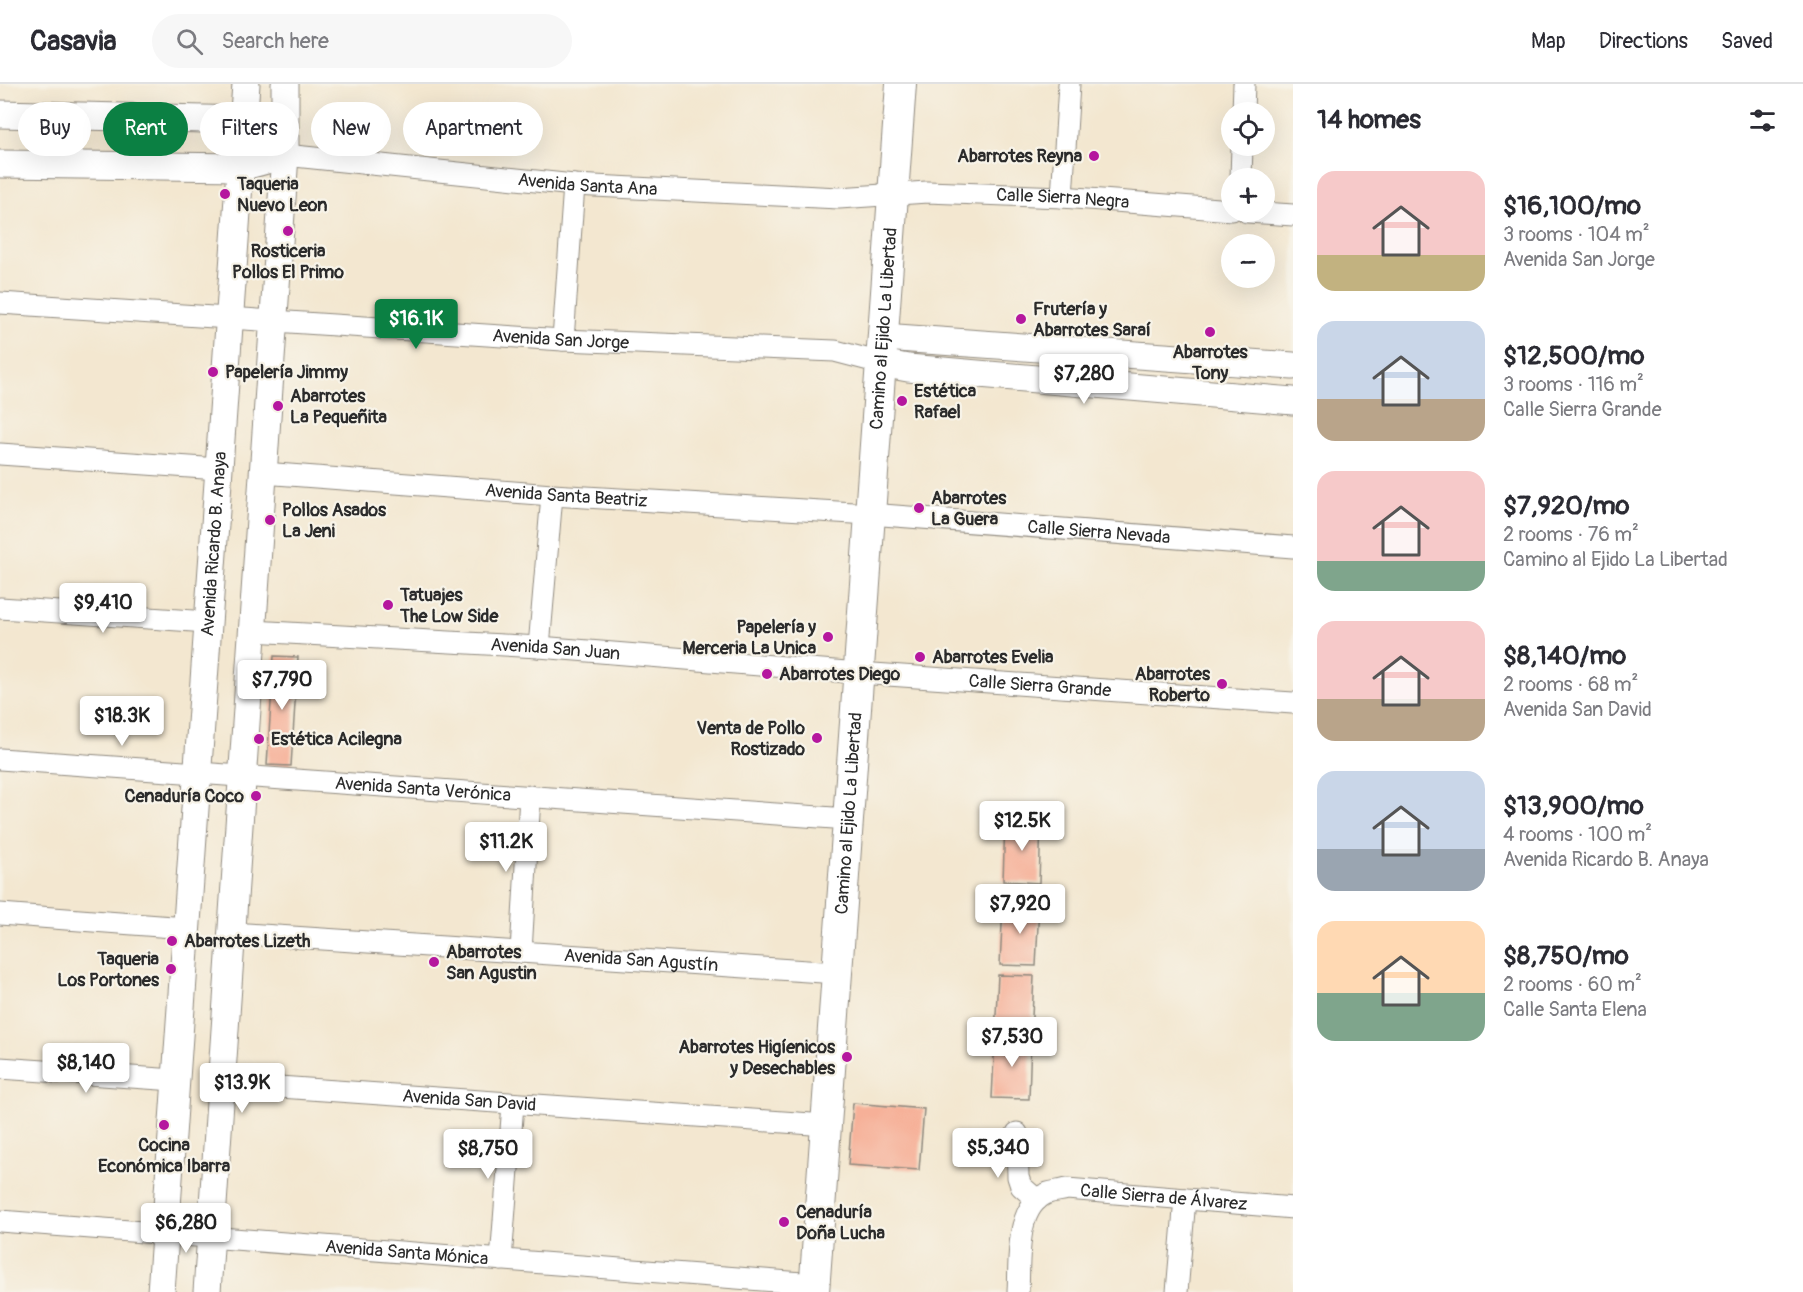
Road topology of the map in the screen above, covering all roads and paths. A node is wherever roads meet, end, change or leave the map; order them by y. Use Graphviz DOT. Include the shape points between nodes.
graph roads {
  1 [pos="246,84"];
  2 [pos="285,84"];
  3 [pos="901,84"];
  4 [pos="1069,84"];
  5 [pos="1244,84"];
  6 [pos="245,102"];
  7 [pos="285,102"];
  8 [pos="1243,102"];
  9 [pos="0,114"];
  10 [pos="200,119"];
  11 [pos="242,156"];
  12 [pos="281,156"];
  13 [pos="285,156"];
  14 [pos="295,156"];
  15 [pos="0,164"];
  16 [pos="241,166"];
  17 [pos="574,185"];
  18 [pos="893,194"];
  19 [pos="1062,197"];
  20 [pos="1221,209"];
  21 [pos="1275,213"];
  22 [pos="1293,214"];
  23 [pos="0,303"];
  24 [pos="230,319"];
  25 [pos="273,322"];
  26 [pos="563,340"];
  27 [pos="882,350"];
  28 [pos="1293,366"];
  29 [pos="1293,401"];
  30 [pos="0,454"];
  31 [pos="219,469"];
  32 [pos="263,473"];
  33 [pos="552,495"];
  34 [pos="870,514"];
  35 [pos="1293,547"];
  36 [pos="0,608"];
  37 [pos="208,622"];
  38 [pos="252,631"];
  39 [pos="539,647"];
  40 [pos="859,673"];
  41 [pos="1293,704"];
  42 [pos="0,759"];
  43 [pos="197,772"];
  44 [pos="242,775"];
  45 [pos="530,796"];
  46 [pos="848,819"];
  47 [pos="0,914"];
  48 [pos="186,928"];
  49 [pos="231,933"];
  50 [pos="521,952"];
  51 [pos="837,973"];
  52 [pos="0,1068"];
  53 [pos="175,1080"];
  54 [pos="221,1083"];
  55 [pos="513,1104"];
  56 [pos="826,1125"];
  57 [pos="1017,1133"];
  58 [pos="1185,1199"];
  59 [pos="1037,1200"];
  60 [pos="1293,1208"];
  61 [pos="0,1221"];
  62 [pos="165,1232"];
  63 [pos="211,1237"];
  64 [pos="501,1260"];
  65 [pos="814,1288"];
  66 [pos="161,1292"];
  67 [pos="207,1292"];
  68 [pos="1018,1292"];
  69 [pos="1177,1292"];
  1 -- 6 [label="street, Avenida Ricardo B. Anaya"];
  2 -- 7 [label="street"];
  3 -- 18 [label="main road, Camino al Ejido La Libertad"];
  4 -- 19 [label="street"];
  5 -- 8 [label="street"];
  9 -- 10 [label="street"];
  11 -- 16 [label="street, Avenida Ricardo B. Anaya"];
  12 -- 16 [label="street, Avenida Santa Ana"];
  13 -- 25 [label="street"];
  14 -- 17 [label="street, Avenida Santa Ana"];
  15 -- 16 [label="street, Avenida Santa Ana"];
  16 -- 24 [label="street, Avenida Ricardo B. Anaya"];
  17 -- 18 [label="street, Avenida Santa Ana" via="839,198"];
  17 -- 26 [label="street"];
  18 -- 19 [label="street, Calle Sierra Negra"];
  18 -- 27 [label="main road, Camino al Ejido La Libertad"];
  19 -- 20 [label="street, Calle Sierra Negra"];
  21 -- 22 [label="street"];
  23 -- 24 [label="street, Avenida San Jorge"];
  24 -- 25 [label="street, Avenida San Jorge"];
  24 -- 31 [label="street, Avenida Ricardo B. Anaya"];
  25 -- 26 [label="street, Avenida San Jorge"];
  25 -- 32 [label="street"];
  26 -- 27 [label="street, Avenida San Jorge"];
  27 -- 28 [label="street"];
  27 -- 29 [label="street" via="908,368"];
  27 -- 34 [label="main road, Camino al Ejido La Libertad"];
  30 -- 31 [label="street"];
  31 -- 37 [label="street, Avenida Ricardo B. Anaya"];
  32 -- 33 [label="street, Avenida Santa Beatriz"];
  32 -- 38 [label="street"];
  33 -- 34 [label="street, Avenida Santa Beatriz"];
  33 -- 39 [label="street"];
  34 -- 35 [label="street, Calle Sierra Nevada"];
  34 -- 40 [label="main road, Camino al Ejido La Libertad"];
  36 -- 37 [label="street"];
  37 -- 43 [label="street, Avenida Ricardo B. Anaya"];
  38 -- 39 [label="street, Avenida San Juan"];
  38 -- 44 [label="street"];
  39 -- 40 [label="street, Avenida San Juan"];
  40 -- 41 [label="street, Calle Sierra Grande"];
  40 -- 46 [label="main road, Camino al Ejido La Libertad"];
  42 -- 43 [label="street, Avenida Santa Verónica"];
  43 -- 44 [label="street, Avenida Santa Verónica"];
  43 -- 48 [label="street, Avenida Ricardo B. Anaya"];
  44 -- 45 [label="street, Avenida Santa Verónica"];
  44 -- 49 [label="street"];
  45 -- 46 [label="street, Avenida Santa Verónica"];
  45 -- 50 [label="street"];
  46 -- 51 [label="main road, Camino al Ejido La Libertad"];
  47 -- 48 [label="street"];
  48 -- 53 [label="street, Avenida Ricardo B. Anaya"];
  49 -- 50 [label="street, Avenida San Agustín"];
  49 -- 54 [label="street"];
  50 -- 51 [label="street, Avenida San Agustín"];
  51 -- 56 [label="main road, Camino al Ejido La Libertad"];
  52 -- 53 [label="street"];
  53 -- 62 [label="street, Avenida Ricardo B. Anaya"];
  54 -- 55 [label="street, Avenida San David"];
  54 -- 63 [label="street"];
  55 -- 56 [label="street, Avenida San David"];
  55 -- 64 [label="street"];
  56 -- 65 [label="main road, Camino al Ejido La Libertad"];
  57 -- 59 [label="street" via="1018,1178"];
  58 -- 59 [label="street, Calle Sierra de Álvarez" via="1067,1190 1048,1193"];
  58 -- 60 [label="street, Calle Sierra de Álvarez"];
  58 -- 69 [label="street"];
  59 -- 68 [label="street" via="1022,1229"];
  61 -- 62 [label="street, Avenida Santa Mónica"];
  62 -- 63 [label="street, Avenida Santa Mónica"];
  62 -- 66 [label="street, Avenida Ricardo B. Anaya"];
  63 -- 64 [label="street, Avenida Santa Mónica"];
  63 -- 67 [label="street"];
  64 -- 65 [label="street, Avenida Santa Mónica"];
}
